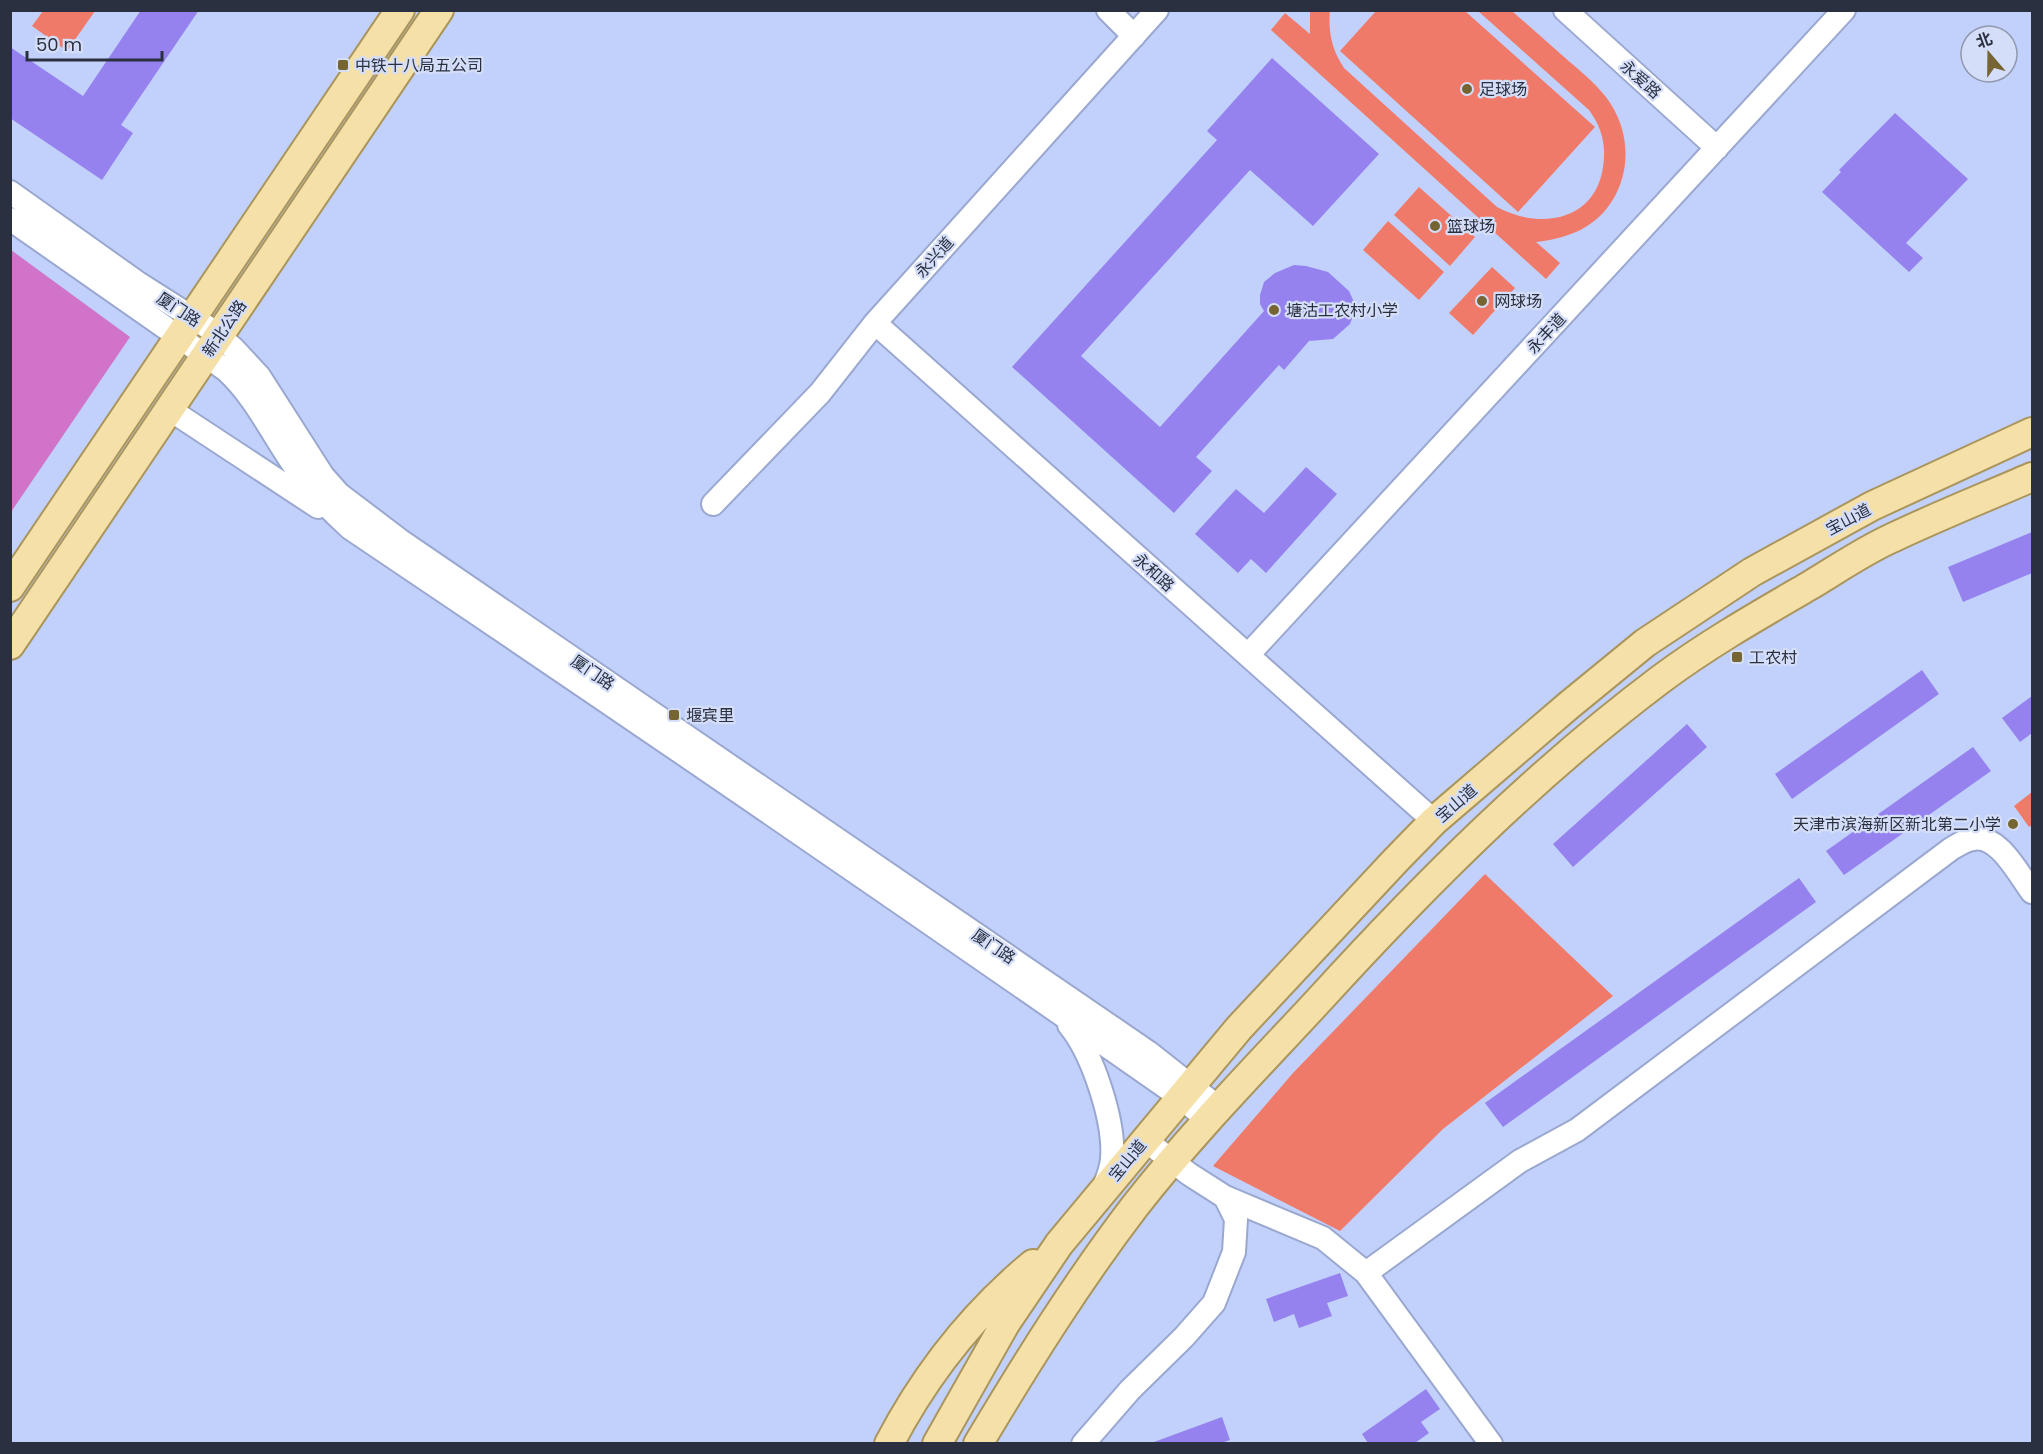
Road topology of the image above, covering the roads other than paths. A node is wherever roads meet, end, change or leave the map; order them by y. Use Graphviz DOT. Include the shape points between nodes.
graph roads {
  1 [pos="400,10"];
  2 [pos="439,10"];
  3 [pos="1107,10"];
  4 [pos="1157,10"];
  5 [pos="1565,10"];
  6 [pos="1844,10"];
  7 [pos="1134,36"];
  8 [pos="1717,147"];
  9 [pos="10,192"];
  10 [pos="10,219"];
  11 [pos="875,322"];
  12 [pos="186,328"];
  13 [pos="212,345"];
  14 [pos="169,409"];
  15 [pos="2032,432"];
  16 [pos="2032,477"];
  17 [pos="713,504"];
  18 [pos="350,528"];
  19 [pos="10,587"];
  20 [pos="10,645"];
  21 [pos="1248,655"];
  22 [pos="1434,821"];
  23 [pos="2032,892"];
  24 [pos="1059,1012"];
  25 [pos="1186,1091"];
  26 [pos="1213,1114"];
  27 [pos="1145,1140"];
  28 [pos="1172,1161"];
  29 [pos="1103,1189"];
  30 [pos="1225,1197"];
  31 [pos="1059,1244"];
  32 [pos="1366,1273"];
  33 [pos="889,1443"];
  34 [pos="937,1443"];
  35 [pos="978,1443"];
  36 [pos="1083,1443"];
  37 [pos="1491,1443"];
  1 -- 12 [label="main road, 新北公路"];
  2 -- 13 [label="main road, 新北公路"];
  3 -- 7 [label="street"];
  4 -- 7 [label="street, 永兴道"];
  5 -- 8 [label="street, 永爱路"];
  6 -- 8 [label="street, 永丰道"];
  7 -- 11 [label="street, 永兴道"];
  8 -- 21 [label="street, 永丰道"];
  9 -- 12 [label="street, 厦门路" via="138,283"];
  10 -- 12 [label="street, 厦门路"];
  11 -- 17 [label="street, 永兴道" via="820,393"];
  11 -- 21 [label="street, 永和路"];
  12 -- 13 [label="street, 厦门路"];
  12 -- 19 [label="main road, 新北公路"];
  13 -- 14 [label="main road, 新北公路"];
  13 -- 18 [label="street, 厦门路" via="303,478"];
  13 -- 25 [label="street, 厦门路" via="238,353 260,376 316,467 339,494 401,541 1118,1031"];
  14 -- 18 [label="street"];
  14 -- 20 [label="main road, 新北公路"];
  15 -- 22 [label="main road, 宝山道" via="1872,506 1752,572 1645,643"];
  16 -- 26 [label="main road" via="1888,539 1662,678 1476,837 1401,911"];
  18 -- 24 [label="street, 厦门路"];
  21 -- 22 [label="street, 永和路"];
  22 -- 25 [label="main road, 宝山道" via="1312,948"];
  23 -- 32 [label="street" via="1991,842 1972,839 1951,849 1577,1130 1520,1161"];
  24 -- 25 [label="street, 厦门路"];
  24 -- 29 [label="street" via="1083,1044 1101,1093 1112,1159"];
  25 -- 26 [label="street, 厦门路"];
  25 -- 27 [label="main road, 宝山道"];
  26 -- 28 [label="main road"];
  27 -- 28 [label="street"];
  27 -- 29 [label="main road, 宝山道"];
  28 -- 30 [label="street"];
  28 -- 35 [label="main road" via="1036,1346"];
  29 -- 31 [label="main road, 宝山道"];
  30 -- 32 [label="street" via="1323,1238"];
  30 -- 36 [label="street" via="1236,1219 1234,1252 1214,1303"];
  31 -- 33 [label="main road" via="1006,1288 967,1328 934,1371"];
  31 -- 34 [label="main road, 宝山道" via="1005,1324"];
  32 -- 37 [label="street"];
}
